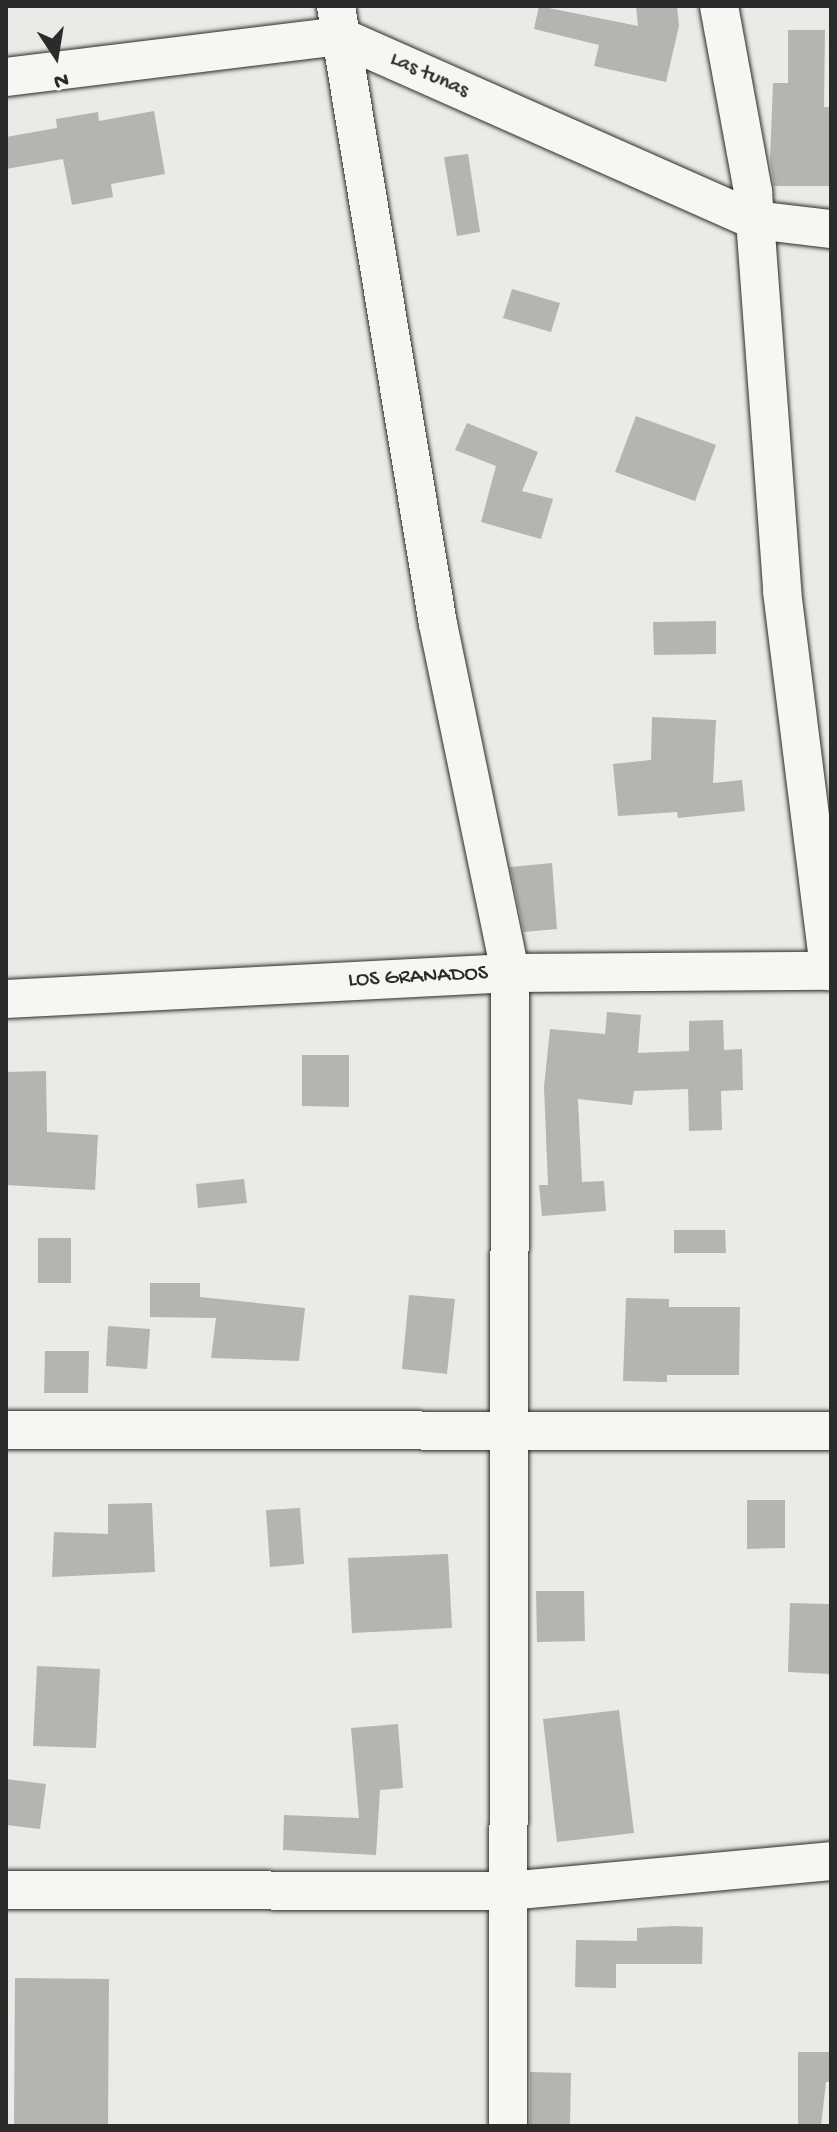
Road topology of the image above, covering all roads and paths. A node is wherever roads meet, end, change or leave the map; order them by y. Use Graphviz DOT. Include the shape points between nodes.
graph roads {
  1 [pos="719,6"];
  2 [pos="337,21"];
  3 [pos="6,77"];
  4 [pos="755,220"];
  5 [pos="831,229"];
  6 [pos="830,971"];
  7 [pos="510,973"];
  8 [pos="6,999"];
  9 [pos="509,1429"];
  10 [pos="6,1430"];
  11 [pos="831,1431"];
  12 [pos="831,1861"];
  13 [pos="6,1890"];
  14 [pos="508,1891"];
  15 [pos="508,2126"];
  1 -- 4 [label="street"];
  2 -- 3 [label="street"];
  2 -- 4 [label="street, Las tunas"];
  2 -- 7 [label="street" via="438,624"];
  4 -- 5 [label="street, Las tunas"];
  4 -- 6 [label="street" via="782,591"];
  6 -- 7 [label="street, LOS GRANADOS"];
  7 -- 8 [label="street, LOS GRANADOS"];
  7 -- 9 [label="street"];
  9 -- 10 [label="street"];
  9 -- 11 [label="street"];
  9 -- 14 [label="street"];
  12 -- 14 [label="street"];
  13 -- 14 [label="street"];
  14 -- 15 [label="street"];
}
